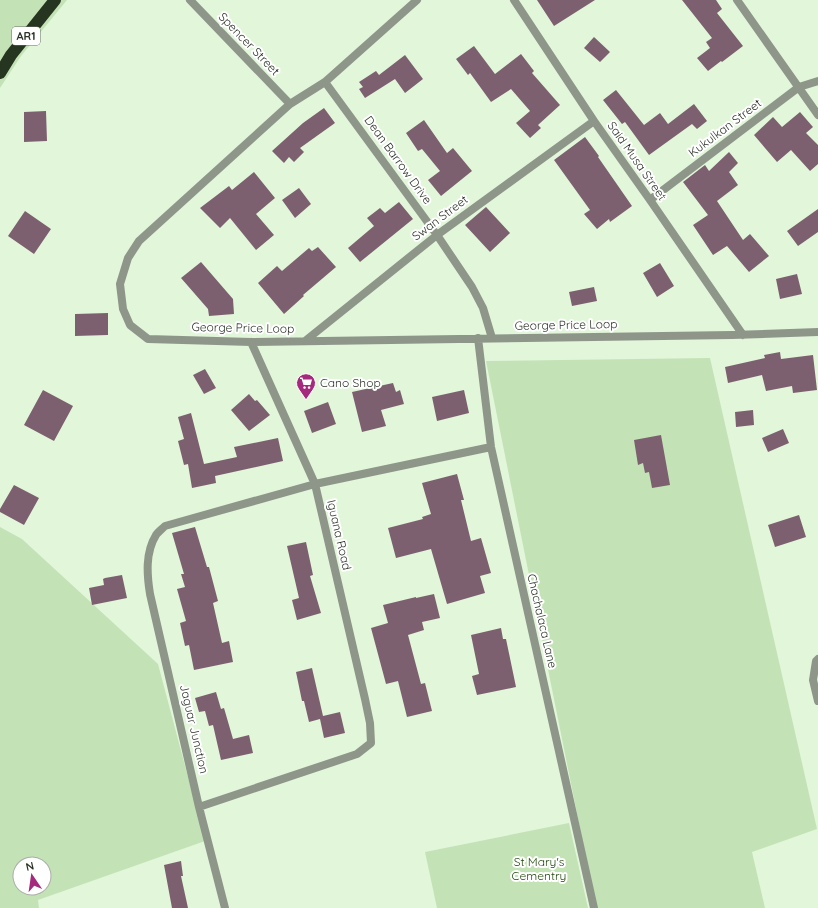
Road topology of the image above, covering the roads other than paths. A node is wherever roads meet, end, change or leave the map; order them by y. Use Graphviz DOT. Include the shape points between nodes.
graph roads {
  1 [pos="55,0"];
  2 [pos="190,0"];
  3 [pos="417,0"];
  4 [pos="514,0"];
  5 [pos="737,0"];
  6 [pos="0,73"];
  7 [pos="818,81"];
  8 [pos="326,82"];
  9 [pos="799,87"];
  10 [pos="290,104"];
  11 [pos="818,115"];
  12 [pos="594,121"];
  13 [pos="650,200"];
  14 [pos="437,234"];
  15 [pos="818,332"];
  16 [pos="743,335"];
  17 [pos="478,338"];
  18 [pos="492,338"];
  19 [pos="305,341"];
  20 [pos="251,342"];
  21 [pos="491,447"];
  22 [pos="315,484"];
  23 [pos="818,659"];
  24 [pos="818,701"];
  25 [pos="200,808"];
  26 [pos="225,908"];
  27 [pos="594,908"];
  1 -- 6 [label="highway, AR1" via="11,55"];
  2 -- 10 [label="street, Spencer Street"];
  3 -- 8 [label="street, George Price Loop"];
  4 -- 12 [label="street, Said Musa Street"];
  5 -- 9 [label="street"];
  7 -- 9 [label="street, Kukulkan Street"];
  8 -- 10 [label="street, George Price Loop"];
  8 -- 14 [label="street, Dean Barrow Drive"];
  9 -- 11 [label="street"];
  9 -- 13 [label="street, Kukulkan Street"];
  10 -- 20 [label="street, George Price Loop" via="139,241 128,258 120,284 123,309 130,325 148,339"];
  12 -- 13 [label="street, Said Musa Street"];
  12 -- 14 [label="street, Swan Street"];
  13 -- 16 [label="street, Said Musa Street"];
  14 -- 18 [label="street, Dean Barrow Drive" via="472,287 483,308"];
  14 -- 19 [label="street, Swan Street"];
  15 -- 16 [label="street, George Price Loop"];
  16 -- 18 [label="street, George Price Loop"];
  17 -- 18 [label="street, George Price Loop"];
  17 -- 19 [label="street, George Price Loop"];
  17 -- 21 [label="street, Chachalaca Lane"];
  19 -- 20 [label="street, George Price Loop"];
  20 -- 22 [label="street, Iguana Road"];
  21 -- 22 [label="street, Jaguar Junction"];
  21 -- 27 [label="street, Chachalaca Lane"];
  22 -- 25 [label="street, Jaguar Junction" via="165,526 156,535 148,555 150,594"];
  22 -- 25 [label="street, Iguana Road" via="365,699 371,743 357,754"];
  23 -- 24 [label="street" via="813,680"];
  25 -- 26 [label="street, Jaguar Junction"];
}
